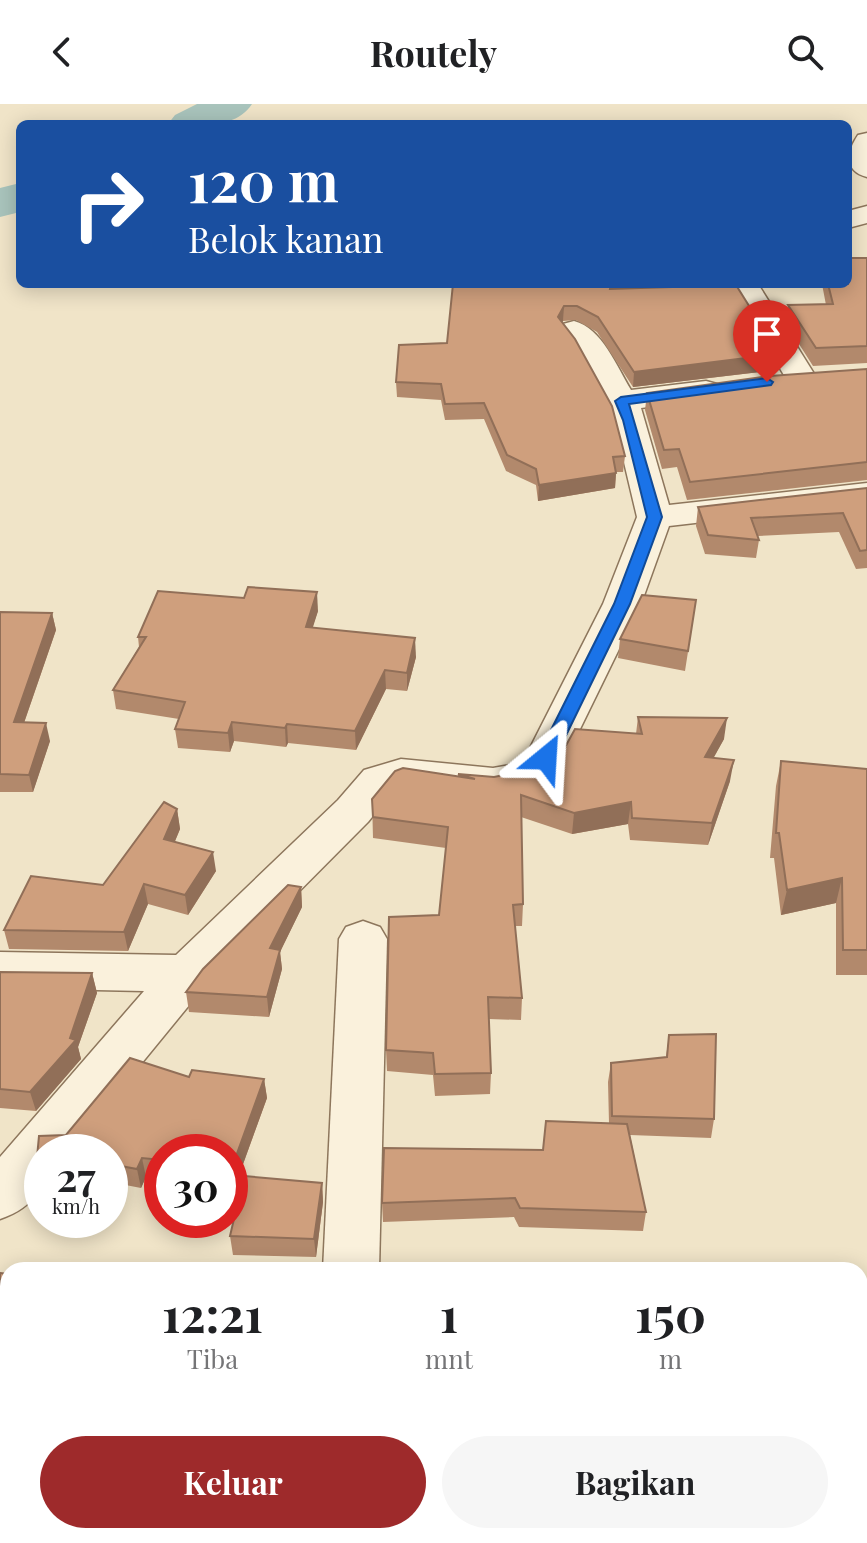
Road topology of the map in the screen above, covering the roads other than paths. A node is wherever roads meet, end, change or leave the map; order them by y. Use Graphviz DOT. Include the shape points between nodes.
graph roads {
  1 [pos="867,140"];
  2 [pos="867,169"];
  3 [pos="747,288"];
  4 [pos="574,330"];
  5 [pos="621,401"];
  6 [pos="867,493"];
  7 [pos="655,517"];
  8 [pos="363,939"];
  9 [pos="0,970"];
  10 [pos="187,974"];
  11 [pos="0,1196"];
  12 [pos="351,1262"];
  1 -- 2 [label="street" via="858,157"];
  3 -- 5 [label="street" via="816,379"];
  4 -- 5 [label="street"];
  5 -- 7 [label="street"];
  6 -- 7 [label="street"];
  7 -- 10 [label="street" via="622,604 546,758 522,777 493,782 401,773 379,780"];
  8 -- 12 [label="street"];
  9 -- 10 [label="street"];
  10 -- 11 [label="street"];
}
